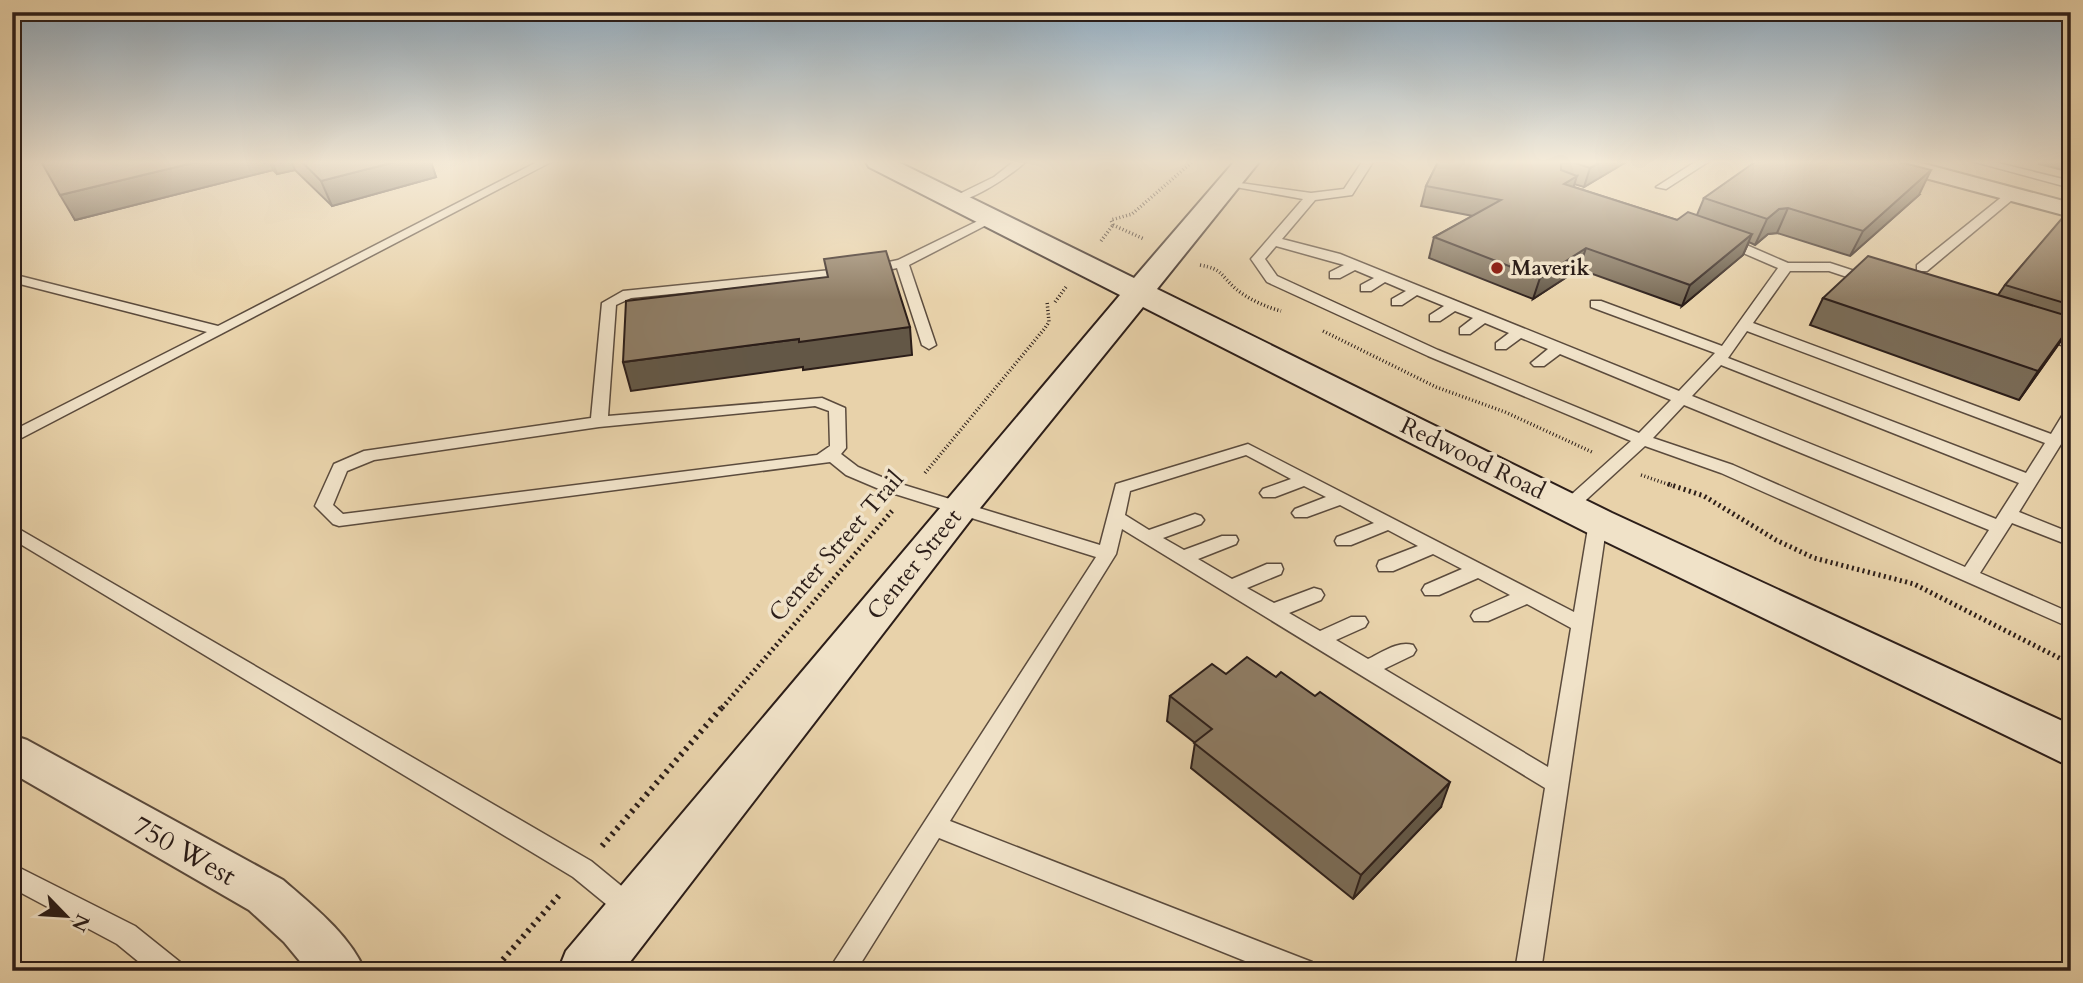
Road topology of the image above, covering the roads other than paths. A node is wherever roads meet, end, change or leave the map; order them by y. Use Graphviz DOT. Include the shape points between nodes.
graph roads {
  1 [pos="456,208"];
  2 [pos="969,208"];
  3 [pos="1209,208"];
  4 [pos="1302,208"];
  5 [pos="1996,208"];
  6 [pos="992,219"];
  7 [pos="1712,236"];
  8 [pos="1274,241"];
  9 [pos="902,263"];
  10 [pos="1354,265"];
  11 [pos="1786,267"];
  12 [pos="1922,268"];
  13 [pos="1335,275"];
  14 [pos="1385,277"];
  15 [pos="12,278"];
  16 [pos="1880,284"];
  17 [pos="1366,288"];
  18 [pos="1416,290"];
  19 [pos="1139,293"];
  20 [pos="1397,302"];
  21 [pos="1596,304"];
  22 [pos="1455,305"];
  23 [pos="1378,314"];
  24 [pos="1484,317"];
  25 [pos="1436,318"];
  26 [pos="1365,322"];
  27 [pos="1744,325"];
  28 [pos="2020,328"];
  29 [pos="216,330"];
  30 [pos="1416,331"];
  31 [pos="1465,331"];
  32 [pos="1521,331"];
  33 [pos="1402,340"];
  34 [pos="1447,344"];
  35 [pos="2071,344"];
  36 [pos="929,345"];
  37 [pos="1501,346"];
  38 [pos="1559,347"];
  39 [pos="1433,353"];
  40 [pos="1721,356"];
  41 [pos="1539,363"];
  42 [pos="1684,397"];
  43 [pos="2071,414"];
  44 [pos="599,422"];
  45 [pos="12,438"];
  46 [pos="1642,440"];
  47 [pos="2055,441"];
  48 [pos="1805,447"];
  49 [pos="830,454"];
  50 [pos="1804,466"];
  51 [pos="1853,468"];
  52 [pos="1306,479"];
  53 [pos="2030,481"];
  54 [pos="1854,486"];
  55 [pos="1269,493"];
  56 [pos="1342,498"];
  57 [pos="958,509"];
  58 [pos="1301,513"];
  59 [pos="1584,514"];
  60 [pos="1115,517"];
  61 [pos="1195,520"];
  62 [pos="2005,521"];
  63 [pos="1390,523"];
  64 [pos="12,531"];
  65 [pos="1147,537"];
  66 [pos="1229,540"];
  67 [pos="2071,540"];
  68 [pos="1344,541"];
  69 [pos="1434,547"];
  70 [pos="1107,554"];
  71 [pos="1182,558"];
  72 [pos="1386,566"];
  73 [pos="1274,569"];
  74 [pos="1478,570"];
  75 [pos="1969,576"];
  76 [pos="1230,587"];
  77 [pos="1432,590"];
  78 [pos="1314,595"];
  79 [pos="1527,596"];
  80 [pos="1271,612"];
  81 [pos="1481,616"];
  82 [pos="2071,621"];
  83 [pos="1358,622"];
  84 [pos="1583,625"];
  85 [pos="1318,640"];
  86 [pos="1406,650"];
  87 [pos="1366,668"];
  88 [pos="2071,747"];
  89 [pos="12,752"];
  90 [pos="1558,784"];
  91 [pos="933,825"];
  92 [pos="12,875"];
  93 [pos="634,913"];
  94 [pos="172,971"];
  95 [pos="340,971"];
  96 [pos="587,971"];
  97 [pos="841,971"];
  98 [pos="1303,971"];
  99 [pos="1528,971"];
  1 -- 29 [label="lane"];
  2 -- 6 [label="main road, Redwood Road"];
  3 -- 19 [label="main road, Center Street"];
  4 -- 8 [label="lane"];
  5 -- 12 [label="lane"];
  6 -- 9 [label="lane"];
  6 -- 19 [label="main road, Redwood Road"];
  7 -- 11 [label="lane"];
  8 -- 10 [label="lane"];
  8 -- 26 [label="lane" via="1258,258 1272,279 1341,304"];
  9 -- 36 [label="lane"];
  9 -- 44 [label="lane" via="628,294 609,303"];
  10 -- 13 [label="lane"];
  10 -- 14 [label="lane"];
  11 -- 16 [label="lane" via="1829,267"];
  11 -- 27 [label="lane"];
  14 -- 17 [label="lane"];
  14 -- 18 [label="lane"];
  15 -- 29 [label="lane"];
  18 -- 20 [label="lane"];
  18 -- 22 [label="lane"];
  19 -- 57 [label="main road, Center Street"];
  19 -- 59 [label="main road, Redwood Road"];
  21 -- 40 [label="lane"];
  22 -- 24 [label="lane"];
  22 -- 25 [label="lane"];
  23 -- 26 [label="lane"];
  24 -- 31 [label="lane"];
  24 -- 32 [label="lane"];
  26 -- 33 [label="lane"];
  27 -- 40 [label="lane"];
  27 -- 47 [label="lane"];
  28 -- 35 [label="lane"];
  29 -- 45 [label="lane"];
  30 -- 33 [label="lane"];
  32 -- 37 [label="lane"];
  32 -- 38 [label="lane"];
  33 -- 39 [label="lane"];
  34 -- 39 [label="lane"];
  38 -- 41 [label="lane"];
  38 -- 42 [label="lane"];
  39 -- 46 [label="lane" via="1477,364"];
  40 -- 42 [label="lane"];
  40 -- 53 [label="lane"];
  42 -- 46 [label="lane"];
  42 -- 48 [label="lane"];
  43 -- 47 [label="lane"];
  44 -- 49 [label="lane" via="816,401 837,408 838,448"];
  44 -- 49 [label="lane" via="370,455 340,468 324,506 339,520 822,460"];
  46 -- 59 [label="lane"];
  46 -- 75 [label="lane" via="1801,495"];
  47 -- 53 [label="lane"];
  48 -- 50 [label="lane"];
  48 -- 51 [label="lane"];
  49 -- 57 [label="lane" via="852,471"];
  51 -- 54 [label="lane"];
  51 -- 62 [label="lane"];
  52 -- 55 [label="lane"];
  52 -- 56 [label="lane"];
  52 -- 60 [label="lane" via="1248,449 1122,488"];
  53 -- 62 [label="lane"];
  56 -- 58 [label="lane"];
  56 -- 63 [label="lane"];
  57 -- 70 [label="lane"];
  57 -- 93 [label="main road, Center Street"];
  59 -- 84 [label="lane"];
  59 -- 88 [label="main road, Redwood Road"];
  60 -- 65 [label="lane"];
  60 -- 70 [label="lane"];
  61 -- 65 [label="lane"];
  62 -- 67 [label="lane"];
  62 -- 75 [label="lane"];
  63 -- 68 [label="lane"];
  63 -- 69 [label="lane"];
  64 -- 93 [label="lane" via="582,869"];
  65 -- 71 [label="lane"];
  66 -- 71 [label="lane"];
  69 -- 72 [label="lane"];
  69 -- 74 [label="lane"];
  70 -- 91 [label="lane"];
  71 -- 76 [label="lane"];
  73 -- 76 [label="lane"];
  74 -- 77 [label="lane"];
  74 -- 79 [label="lane"];
  75 -- 82 [label="lane"];
  76 -- 80 [label="lane"];
  78 -- 80 [label="lane"];
  79 -- 81 [label="lane"];
  79 -- 84 [label="lane"];
  80 -- 85 [label="lane"];
  83 -- 85 [label="lane"];
  84 -- 90 [label="lane"];
  85 -- 87 [label="lane"];
  86 -- 87 [label="lane"];
  87 -- 90 [label="lane"];
  89 -- 95 [label="street, 750 West" via="266,895"];
  90 -- 99 [label="lane"];
  91 -- 97 [label="lane"];
  91 -- 98 [label="lane"];
  92 -- 94 [label="lane" via="126,935"];
  93 -- 96 [label="main road, Center Street"];
}
